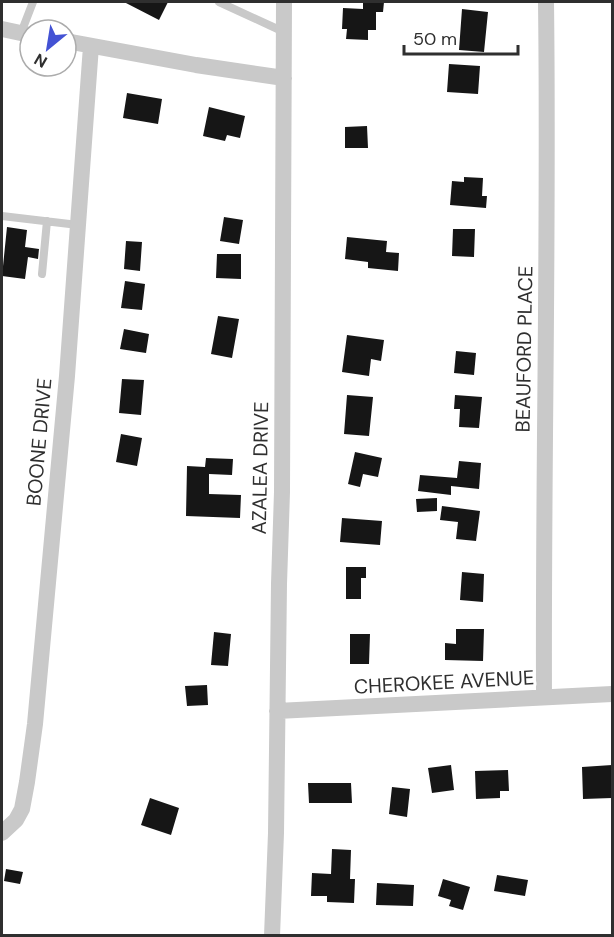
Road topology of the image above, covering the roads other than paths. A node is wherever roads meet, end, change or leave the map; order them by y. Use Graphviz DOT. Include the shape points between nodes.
graph roads {
  1 [pos="33,2"];
  2 [pos="219,2"];
  3 [pos="284,2"];
  4 [pos="546,2"];
  5 [pos="29,18"];
  6 [pos="2,29"];
  7 [pos="18,32"];
  8 [pos="284,32"];
  9 [pos="78,43"];
  10 [pos="91,46"];
  11 [pos="284,78"];
  12 [pos="2,216"];
  13 [pos="47,221"];
  14 [pos="78,225"];
  15 [pos="42,274"];
  16 [pos="612,694"];
  17 [pos="544,697"];
  18 [pos="277,711"];
  19 [pos="2,833"];
  20 [pos="272,936"];
  1 -- 5 [label="lane"];
  2 -- 8 [label="lane"];
  3 -- 8 [label="street, AZALEA DRIVE"];
  4 -- 17 [label="street, BEAUFORD PLACE"];
  6 -- 7 [label="street"];
  8 -- 11 [label="street, AZALEA DRIVE"];
  9 -- 10 [label="street"];
  10 -- 11 [label="street"];
  10 -- 14 [label="street, BOONE DRIVE"];
  11 -- 18 [label="street, AZALEA DRIVE"];
  12 -- 13 [label="lane"];
  13 -- 14 [label="lane"];
  13 -- 15 [label="lane"];
  14 -- 19 [label="street, BOONE DRIVE" via="35,724 22,809"];
  16 -- 17 [label="street, CHEROKEE AVENUE"];
  17 -- 18 [label="street, CHEROKEE AVENUE"];
  18 -- 20 [label="street, AZALEA DRIVE"];
}
